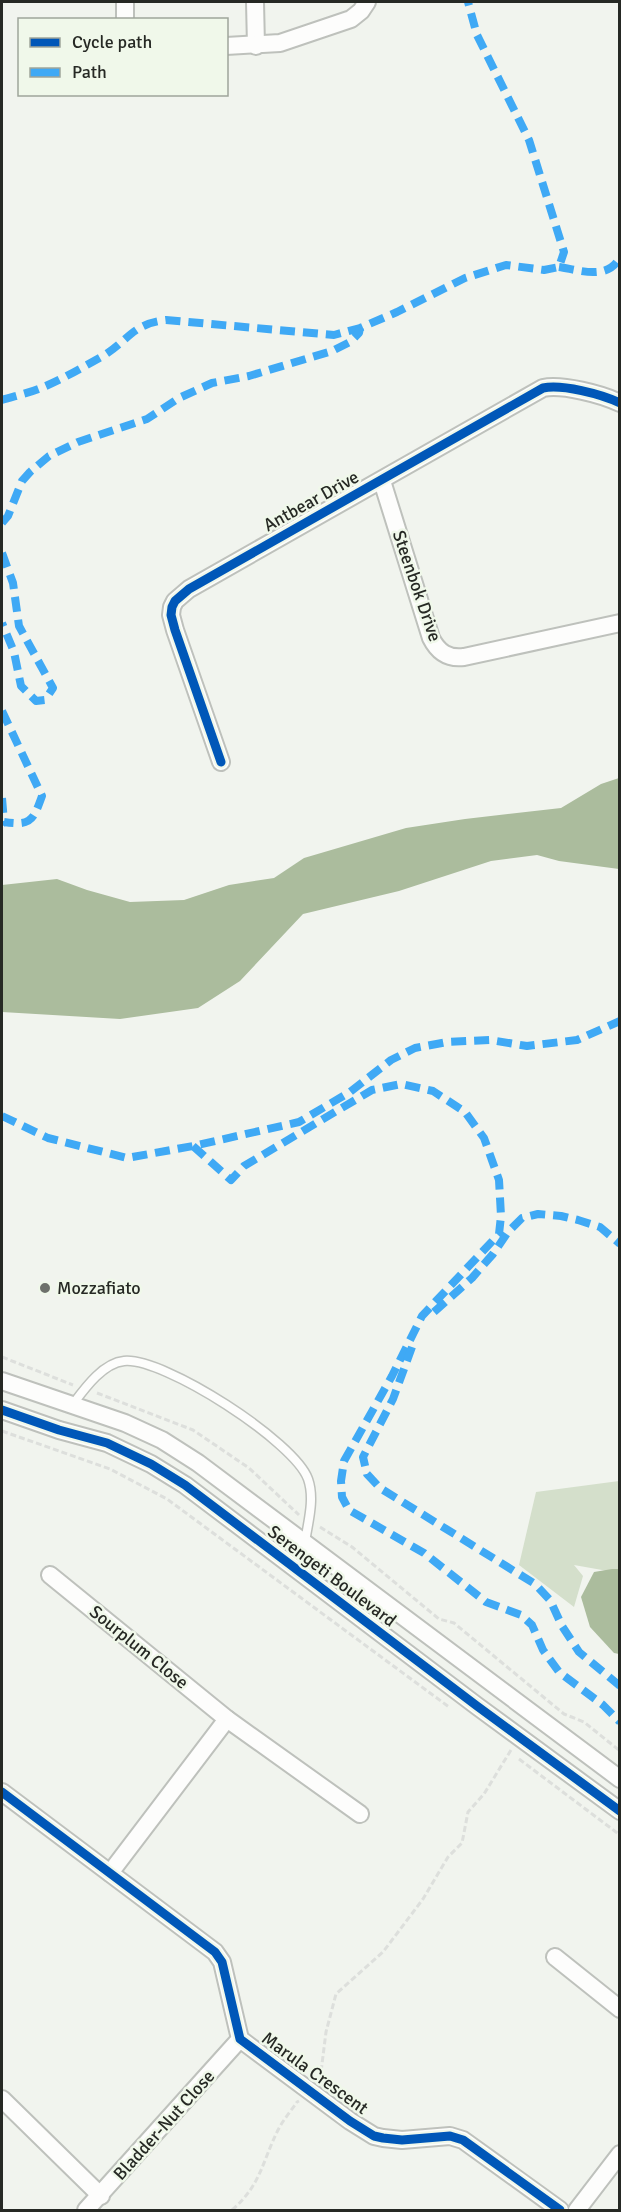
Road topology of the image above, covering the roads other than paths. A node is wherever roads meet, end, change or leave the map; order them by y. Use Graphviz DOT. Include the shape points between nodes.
graph roads {
  1 [pos="125,2"];
  2 [pos="255,2"];
  3 [pos="367,2"];
  4 [pos="125,18"];
  5 [pos="256,45"];
  6 [pos="228,46"];
  7 [pos="620,403"];
  8 [pos="382,481"];
  9 [pos="620,623"];
  10 [pos="221,762"];
  11 [pos="2,1381"];
  12 [pos="73,1404"];
  13 [pos="2,1410"];
  14 [pos="304,1542"];
  15 [pos="51,1575"];
  16 [pos="227,1719"];
  17 [pos="620,1779"];
  18 [pos="2,1792"];
  19 [pos="620,1811"];
  20 [pos="360,1814"];
  21 [pos="110,1873"];
  22 [pos="555,1957"];
  23 [pos="620,2009"];
  24 [pos="240,2039"];
  25 [pos="2,2099"];
  26 [pos="620,2154"];
  27 [pos="101,2196"];
  28 [pos="86,2211"];
  29 [pos="560,2211"];
  30 [pos="577,2211"];
  1 -- 4 [label="street"];
  2 -- 5 [label="street"];
  3 -- 5 [label="street" via="351,19 280,43"];
  5 -- 6 [label="street"];
  7 -- 8 [label="street, Antbear Drive" via="566,388 543,388"];
  8 -- 9 [label="street, Steenbok Drive" via="431,638 448,656 464,657"];
  8 -- 10 [label="street, Antbear Drive" via="234,562 175,601 171,615 175,630"];
  11 -- 12 [label="street, Serengeti Boulevard"];
  12 -- 14 [label="street, Serengeti Boulevard" via="162,1440"];
  12 -- 14 [label="lane" via="111,1364 126,1361 151,1365 210,1393 279,1444 299,1464 312,1495"];
  13 -- 19 [label="street, Serengeti Boulevard" via="106,1443 185,1485"];
  14 -- 17 [label="street, Serengeti Boulevard"];
  15 -- 16 [label="street, Sourplum Close"];
  16 -- 20 [label="street, Sourplum Close"];
  16 -- 21 [label="street"];
  18 -- 21 [label="street, Marula Crescent"];
  21 -- 24 [label="street, Marula Crescent" via="218,1956 229,1985"];
  22 -- 23 [label="street"];
  24 -- 27 [label="street, Bladder-Nut Close"];
  24 -- 29 [label="street, Marula Crescent" via="374,2136 402,2140 450,2136 463,2140"];
  25 -- 27 [label="street"];
  26 -- 30 [label="street"];
  27 -- 28 [label="street, Bladder-Nut Close"];
}
